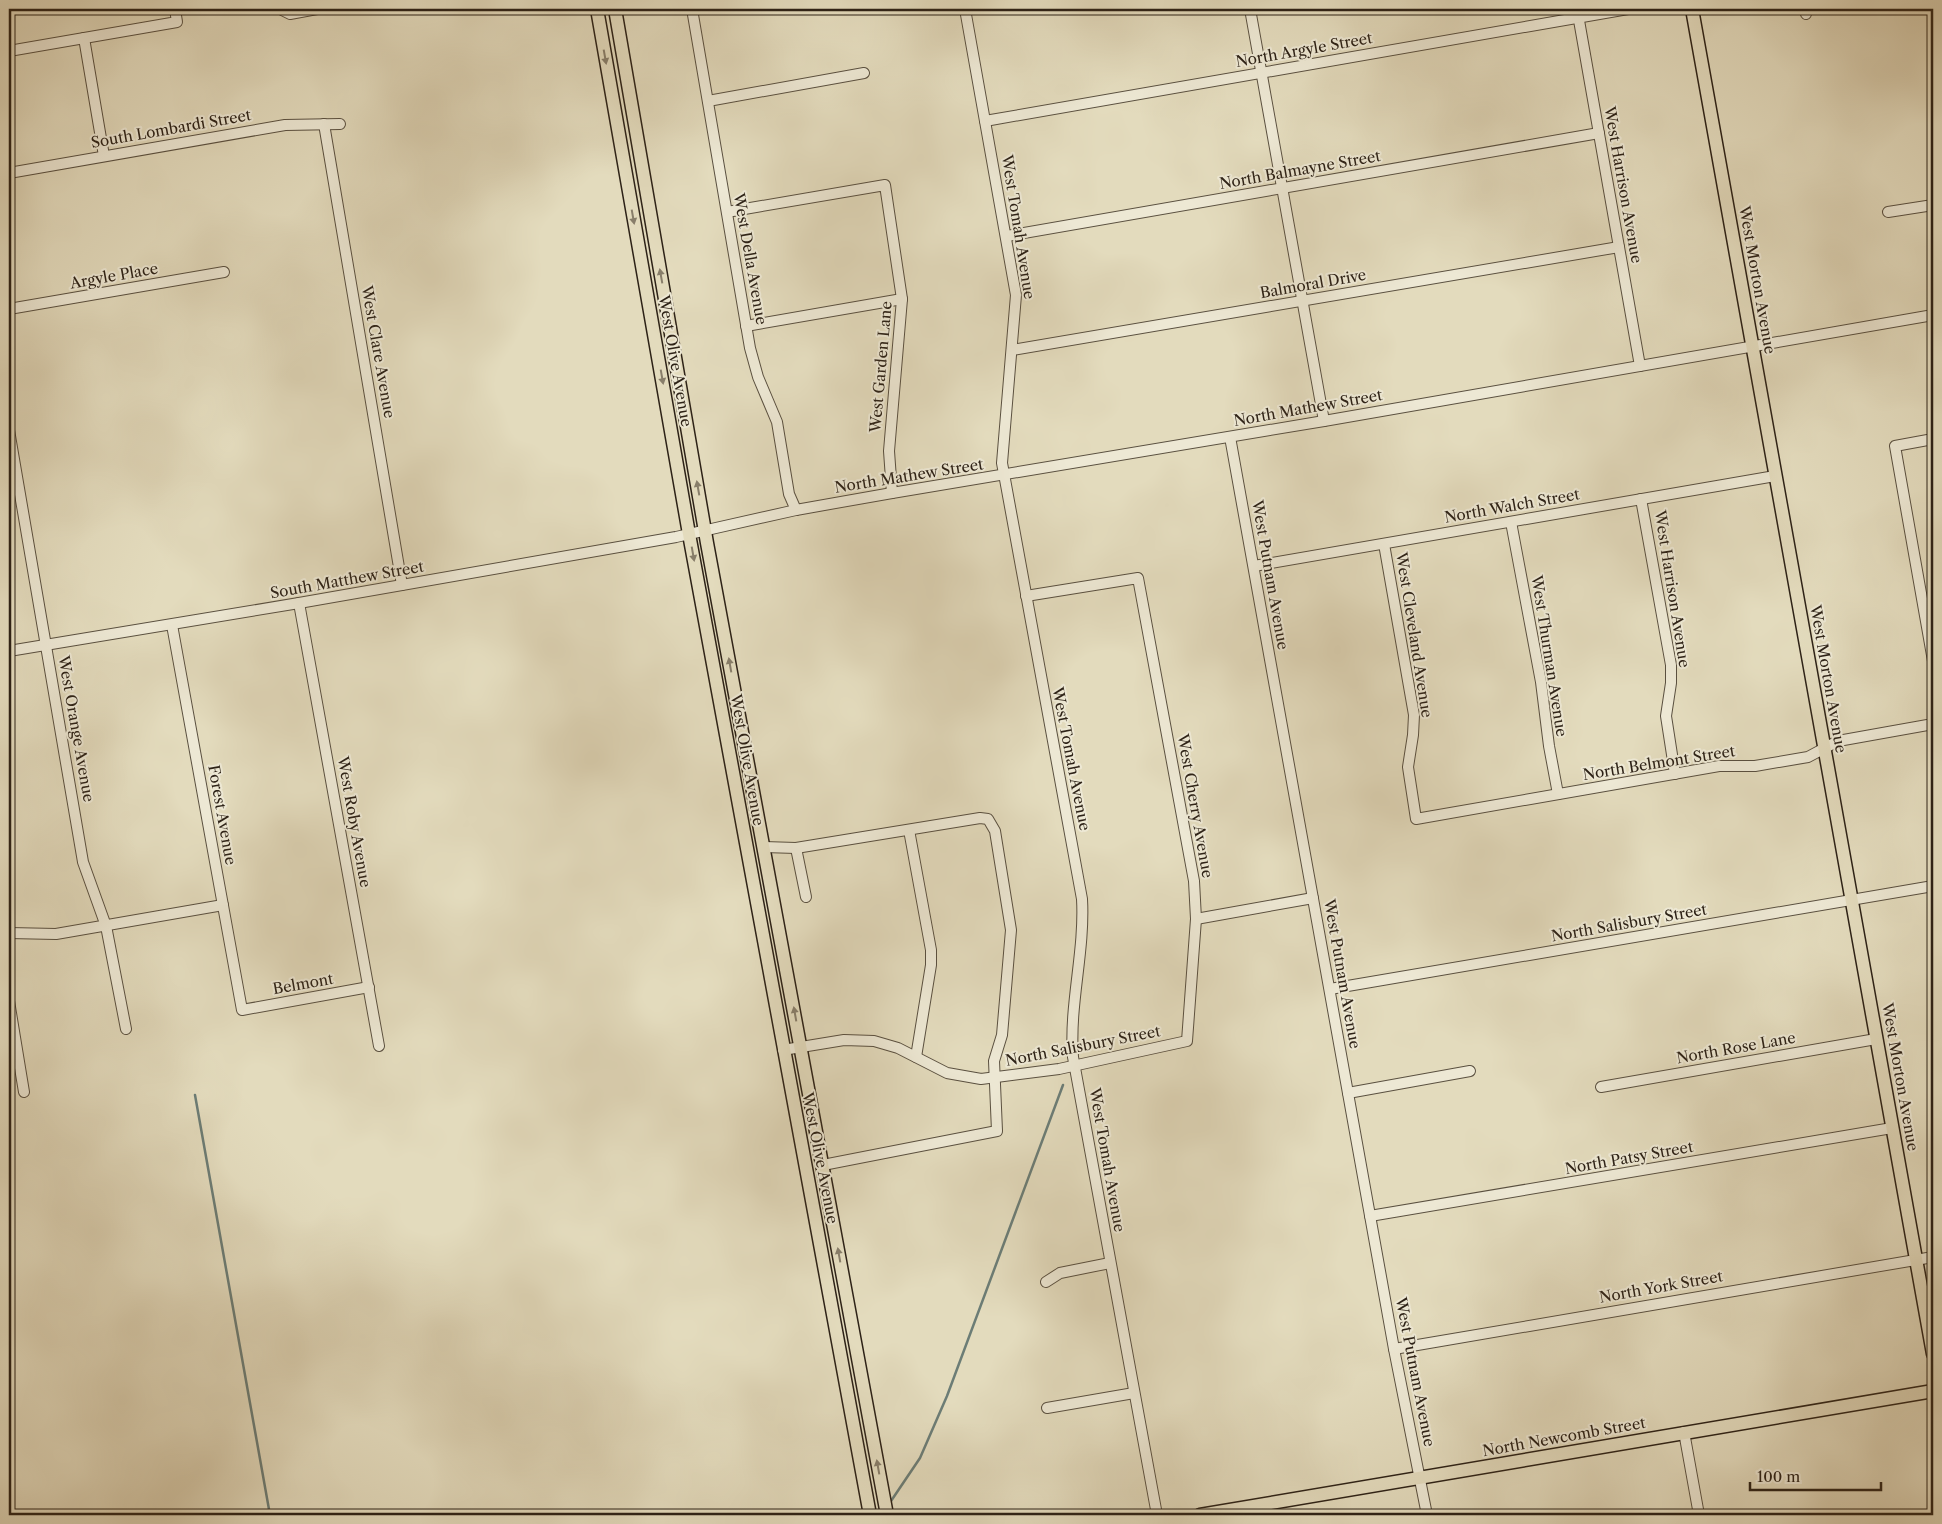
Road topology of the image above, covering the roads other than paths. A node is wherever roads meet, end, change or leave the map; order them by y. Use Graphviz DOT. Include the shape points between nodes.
graph roads {
  1 [pos="175,9"];
  2 [pos="280,9"];
  3 [pos="317,9"];
  4 [pos="598,9"];
  5 [pos="615,9"];
  6 [pos="692,9"];
  7 [pos="965,9"];
  8 [pos="1250,9"];
  9 [pos="1628,9"];
  10 [pos="1692,9"];
  11 [pos="1578,13"];
  12 [pos="84,38"];
  13 [pos="9,51"];
  14 [pos="1262,72"];
  15 [pos="864,73"];
  16 [pos="708,101"];
  17 [pos="986,121"];
  18 [pos="324,124"];
  19 [pos="340,124"];
  20 [pos="1598,133"];
  21 [pos="104,156"];
  22 [pos="9,173"];
  23 [pos="1283,189"];
  24 [pos="1933,205"];
  25 [pos="727,212"];
  26 [pos="1888,212"];
  27 [pos="1006,236"];
  28 [pos="1619,247"];
  29 [pos="224,272"];
  30 [pos="902,300"];
  31 [pos="1302,301"];
  32 [pos="9,309"];
  33 [pos="1933,315"];
  34 [pos="746,326"];
  35 [pos="1752,346"];
  36 [pos="1012,350"];
  37 [pos="1640,366"];
  38 [pos="1324,421"];
  39 [pos="9,430"];
  40 [pos="1230,437"];
  41 [pos="1933,439"];
  42 [pos="1004,476"];
  43 [pos="1775,476"];
  44 [pos="892,493"];
  45 [pos="1641,499"];
  46 [pos="796,510"];
  47 [pos="1511,522"];
  48 [pos="705,530"];
  49 [pos="689,534"];
  50 [pos="1384,544"];
  51 [pos="1254,566"];
  52 [pos="402,585"];
  53 [pos="1026,596"];
  54 [pos="299,603"];
  55 [pos="172,625"];
  56 [pos="46,644"];
  57 [pos="9,651"];
  58 [pos="1933,661"];
  59 [pos="1933,724"];
  60 [pos="1824,748"];
  61 [pos="1675,774"];
  62 [pos="1558,794"];
  63 [pos="1416,819"];
  64 [pos="909,830"];
  65 [pos="764,847"];
  66 [pos="796,848"];
  67 [pos="1933,886"];
  68 [pos="806,897"];
  69 [pos="1313,898"];
  70 [pos="1851,900"];
  71 [pos="223,905"];
  72 [pos="1196,919"];
  73 [pos="106,926"];
  74 [pos="9,933"];
  75 [pos="369,987"];
  76 [pos="1330,990"];
  77 [pos="9,1001"];
  78 [pos="242,1010"];
  79 [pos="126,1029"];
  80 [pos="1876,1039"];
  81 [pos="1187,1041"];
  82 [pos="380,1046"];
  83 [pos="801,1047"];
  84 [pos="783,1050"];
  85 [pos="916,1057"];
  86 [pos="1074,1065"];
  87 [pos="1470,1071"];
  88 [pos="994,1078"];
  89 [pos="1601,1086"];
  90 [pos="24,1092"];
  91 [pos="1348,1094"];
  92 [pos="1892,1128"];
  93 [pos="823,1165"];
  94 [pos="1370,1216"];
  95 [pos="1933,1257"];
  96 [pos="1915,1260"];
  97 [pos="1110,1262"];
  98 [pos="1046,1282"];
  99 [pos="1394,1349"];
  100 [pos="1933,1354"];
  101 [pos="1933,1391"];
  102 [pos="1134,1393"];
  103 [pos="1047,1408"];
  104 [pos="1684,1432"];
  105 [pos="1420,1478"];
  106 [pos="870,1515"];
  107 [pos="887,1515"];
  108 [pos="1157,1515"];
  109 [pos="1200,1515"];
  110 [pos="1427,1515"];
  111 [pos="1698,1515"];
  1 -- 12 [label="street" via="177,22"];
  2 -- 3 [label="street" via="290,14"];
  4 -- 49 [label="main road, West Olive Avenue, one-way"];
  48 -- 5 [label="main road, West Olive Avenue, one-way"];
  6 -- 16 [label="street, West Della Avenue"];
  7 -- 17 [label="street, West Tomah Avenue"];
  8 -- 14 [label="street"];
  9 -- 11 [label="street, North Argyle Street"];
  10 -- 35 [label="main road, West Morton Avenue"];
  11 -- 14 [label="street, North Argyle Street"];
  11 -- 20 [label="street, West Harrison Avenue"];
  12 -- 13 [label="street"];
  12 -- 21 [label="street"];
  14 -- 17 [label="street, North Argyle Street"];
  14 -- 23 [label="street"];
  15 -- 16 [label="street"];
  16 -- 25 [label="street, West Della Avenue"];
  17 -- 27 [label="street, West Tomah Avenue"];
  18 -- 19 [label="street, South Lombardi Street"];
  18 -- 21 [label="street, South Lombardi Street" via="284,125"];
  18 -- 52 [label="street, West Clare Avenue"];
  20 -- 23 [label="street, North Balmayne Street"];
  20 -- 28 [label="street, West Harrison Avenue"];
  21 -- 22 [label="street, South Lombardi Street"];
  23 -- 27 [label="street, North Balmayne Street"];
  23 -- 31 [label="street"];
  24 -- 26 [label="street"];
  25 -- 30 [label="street, West Garden Lane" via="885,185"];
  25 -- 34 [label="street, West Della Avenue"];
  27 -- 36 [label="street, West Tomah Avenue" via="1016,295"];
  28 -- 31 [label="street, Balmoral Drive"];
  28 -- 37 [label="street, West Harrison Avenue"];
  29 -- 32 [label="street, Argyle Place"];
  30 -- 34 [label="street"];
  30 -- 44 [label="street, West Garden Lane" via="888,451"];
  31 -- 36 [label="street, Balmoral Drive"];
  31 -- 38 [label="street"];
  33 -- 35 [label="street, North Mathew Street"];
  34 -- 46 [label="street, West Della Avenue" via="758,377 778,422 789,494"];
  35 -- 37 [label="street, North Mathew Street"];
  35 -- 43 [label="main road, West Morton Avenue"];
  36 -- 42 [label="street, West Tomah Avenue" via="1002,440"];
  37 -- 38 [label="street, North Mathew Street"];
  38 -- 40 [label="street, North Mathew Street"];
  39 -- 56 [label="street, West Orange Avenue"];
  40 -- 42 [label="street, North Mathew Street"];
  40 -- 51 [label="street, West Putnam Avenue"];
  41 -- 58 [label="street" via="1895,446"];
  42 -- 44 [label="street, North Mathew Street"];
  42 -- 53 [label="street, West Tomah Avenue"];
  43 -- 45 [label="street, North Walch Street"];
  43 -- 60 [label="main road, West Morton Avenue"];
  44 -- 46 [label="street, North Mathew Street"];
  45 -- 47 [label="street, North Walch Street"];
  45 -- 61 [label="street, West Harrison Avenue" via="1670,665 1666,716"];
  46 -- 48 [label="street, North Mathew Street"];
  47 -- 50 [label="street, North Walch Street"];
  47 -- 62 [label="street, West Thurman Avenue"];
  48 -- 49 [label="street, North Mathew Street"];
  65 -- 48 [label="main road, West Olive Avenue, one-way"];
  49 -- 52 [label="street, South Matthew Street"];
  49 -- 84 [label="main road, West Olive Avenue, one-way"];
  50 -- 51 [label="street, North Walch Street"];
  50 -- 63 [label="street, West Cleveland Avenue" via="1414,715 1408,767"];
  51 -- 69 [label="street, West Putnam Avenue"];
  52 -- 54 [label="street, South Matthew Street"];
  53 -- 72 [label="street, West Cherry Avenue" via="1138,578 1193,869"];
  53 -- 86 [label="street, West Tomah Avenue" via="1082,899 1082,941 1072,1028"];
  54 -- 55 [label="street, South Matthew Street"];
  54 -- 75 [label="street, West Roby Avenue"];
  55 -- 56 [label="street, South Matthew Street"];
  55 -- 71 [label="street, Forest Avenue"];
  56 -- 57 [label="street, South Matthew Street"];
  56 -- 73 [label="street, West Orange Avenue" via="84,862"];
  59 -- 60 [label="street, North Belmont Street" via="1838,740"];
  60 -- 61 [label="street, North Belmont Street" via="1808,757"];
  60 -- 70 [label="main road, West Morton Avenue"];
  61 -- 62 [label="street, North Belmont Street"];
  62 -- 63 [label="street, North Belmont Street"];
  64 -- 66 [label="street"];
  64 -- 85 [label="street" via="931,950"];
  64 -- 88 [label="street" via="980,818 988,819 995,831 1011,940 1002,1035 994,1061"];
  65 -- 66 [label="street"];
  83 -- 65 [label="main road, West Olive Avenue, one-way"];
  66 -- 68 [label="street"];
  67 -- 70 [label="street, North Salisbury Street"];
  69 -- 72 [label="street"];
  69 -- 76 [label="street, West Putnam Avenue"];
  70 -- 76 [label="street, North Salisbury Street"];
  70 -- 80 [label="main road, West Morton Avenue"];
  71 -- 73 [label="street"];
  71 -- 78 [label="street, Forest Avenue"];
  72 -- 81 [label="street, West Cherry Avenue"];
  73 -- 74 [label="street" via="56,934"];
  73 -- 79 [label="street, West Orange Avenue"];
  75 -- 78 [label="street, Belmont"];
  75 -- 82 [label="street, West Roby Avenue"];
  76 -- 91 [label="street, West Putnam Avenue"];
  77 -- 90 [label="street"];
  80 -- 89 [label="street, North Rose Lane"];
  80 -- 92 [label="main road, West Morton Avenue"];
  81 -- 86 [label="street, North Salisbury Street"];
  83 -- 84 [label="street, North Salisbury Street"];
  83 -- 85 [label="street, North Salisbury Street" via="863,1040 898,1048"];
  83 -- 93 [label="main road, West Olive Avenue"];
  84 -- 106 [label="main road, West Olive Avenue"];
  85 -- 88 [label="street, North Salisbury Street" via="956,1076"];
  86 -- 88 [label="street, North Salisbury Street"];
  86 -- 97 [label="street, West Tomah Avenue"];
  87 -- 91 [label="street"];
  88 -- 93 [label="street" via="997,1131"];
  91 -- 94 [label="street, West Putnam Avenue"];
  92 -- 94 [label="street, North Patsy Street"];
  92 -- 96 [label="main road, West Morton Avenue"];
  107 -- 93 [label="main road, West Olive Avenue, one-way"];
  94 -- 99 [label="street, West Putnam Avenue"];
  95 -- 96 [label="street, North York Street"];
  96 -- 99 [label="street, North York Street"];
  96 -- 100 [label="main road, West Morton Avenue"];
  97 -- 98 [label="street" via="1060,1273"];
  97 -- 102 [label="street, West Tomah Avenue"];
  99 -- 105 [label="street, West Putnam Avenue"];
  101 -- 104 [label="main road, North Newcomb Street"];
  102 -- 103 [label="street"];
  102 -- 108 [label="street, West Tomah Avenue"];
  104 -- 105 [label="main road, North Newcomb Street"];
  104 -- 111 [label="street"];
  105 -- 109 [label="main road, North Newcomb Street"];
  105 -- 110 [label="street, West Putnam Avenue"];
}
